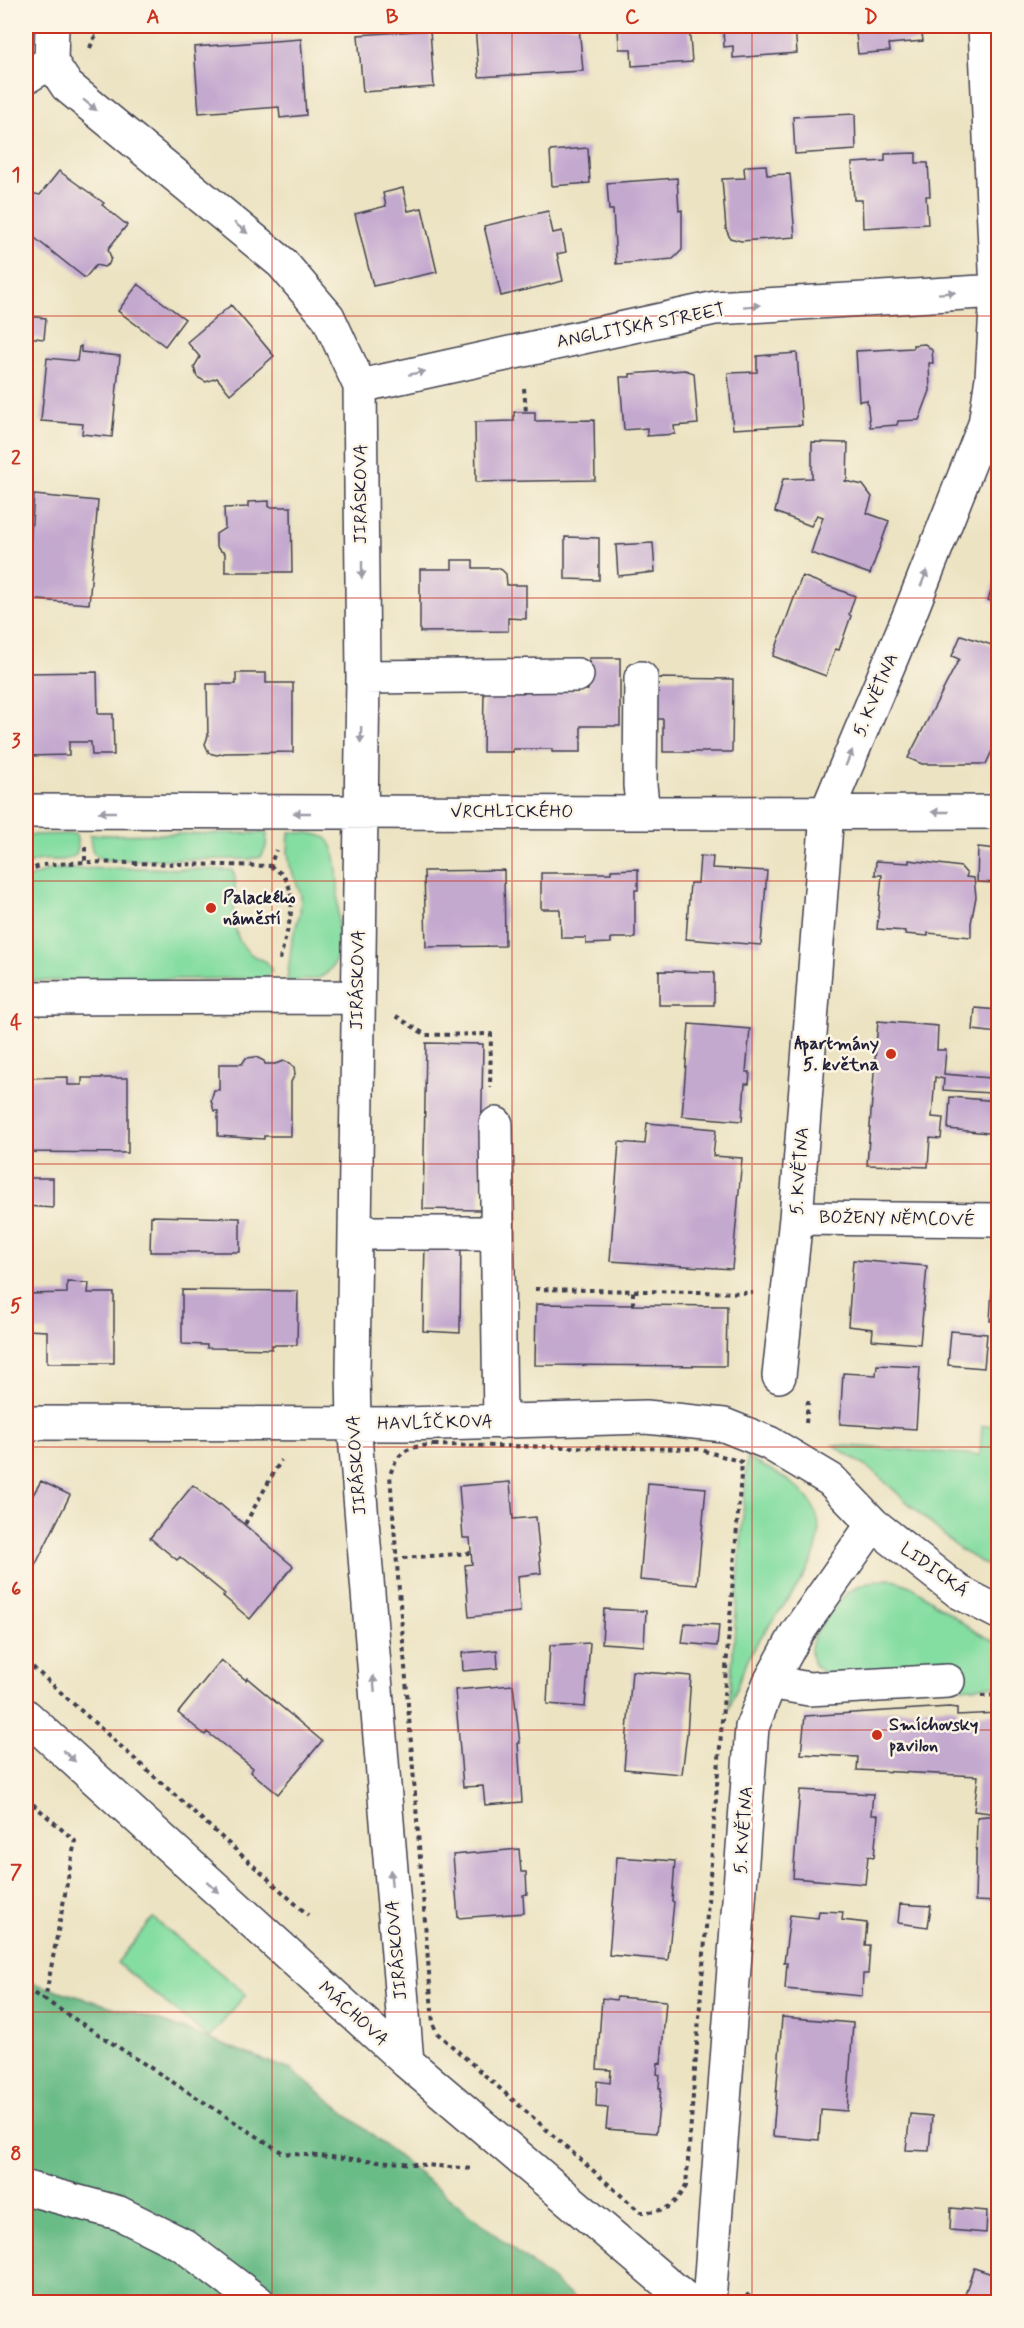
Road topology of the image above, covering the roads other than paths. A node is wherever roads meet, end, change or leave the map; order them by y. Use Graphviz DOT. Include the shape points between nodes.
graph roads {
  1 [pos="52,26"];
  2 [pos="984,26"];
  3 [pos="38,69"];
  4 [pos="998,291"];
  5 [pos="360,386"];
  6 [pos="577,675"];
  7 [pos="363,677"];
  8 [pos="641,678"];
  9 [pos="26,811"];
  10 [pos="827,812"];
  11 [pos="999,812"];
  12 [pos="361,813"];
  13 [pos="643,813"];
  14 [pos="358,997"];
  15 [pos="26,998"];
  16 [pos="496,1124"];
  17 [pos="796,1218"];
  18 [pos="999,1220"];
  19 [pos="355,1233"];
  20 [pos="497,1233"];
  21 [pos="779,1376"];
  22 [pos="500,1422"];
  23 [pos="26,1423"];
  24 [pos="354,1424"];
  25 [pos="873,1524"];
  26 [pos="999,1612"];
  27 [pos="770,1682"];
  28 [pos="962,1689"];
  29 [pos="26,1716"];
  30 [pos="407,2062"];
  31 [pos="26,2188"];
  32 [pos="258,2302"];
  33 [pos="689,2302"];
  34 [pos="709,2302"];
  1 -- 3 [label="street, JIRÁSKOVA"];
  2 -- 4 [label="street, 5. KVĚTNA"];
  3 -- 5 [label="street, JIRÁSKOVA, one-way" via="67,86 282,262 328,317"];
  5 -- 4 [label="street, ANGLITSKA STREET, one-way" via="715,308"];
  10 -- 4 [label="street, 5. KVĚTNA, one-way" via="985,424"];
  5 -- 7 [label="street, JIRÁSKOVA, one-way"];
  6 -- 7 [label="street"];
  7 -- 12 [label="street, JIRÁSKOVA, one-way"];
  8 -- 13 [label="street"];
  12 -- 9 [label="street, VRCHLICKÉHO, one-way"];
  11 -- 10 [label="street, VRCHLICKÉHO, one-way"];
  10 -- 13 [label="street, VRCHLICKÉHO"];
  10 -- 17 [label="street, 5. KVĚTNA"];
  12 -- 13 [label="street, VRCHLICKÉHO"];
  12 -- 14 [label="street, JIRÁSKOVA"];
  14 -- 15 [label="street"];
  14 -- 19 [label="street, JIRÁSKOVA"];
  16 -- 20 [label="street"];
  17 -- 18 [label="street, BOŽENY NĚMCOVÉ"];
  17 -- 21 [label="street, 5. KVĚTNA"];
  19 -- 20 [label="street"];
  19 -- 24 [label="street, JIRÁSKOVA"];
  20 -- 22 [label="street"];
  22 -- 24 [label="street, HAVLÍČKOVA"];
  22 -- 25 [label="street, HAVLÍČKOVA" via="646,1417 724,1425 770,1443 831,1480"];
  23 -- 24 [label="street, HAVLÍČKOVA"];
  30 -- 24 [label="street, JIRÁSKOVA, one-way"];
  25 -- 26 [label="street, LIDICKÁ" via="959,1592"];
  25 -- 27 [label="street, 5. KVĚTNA" via="796,1633"];
  27 -- 28 [label="street" via="809,1689"];
  27 -- 34 [label="street, 5. KVĚTNA" via="752,1727"];
  29 -- 30 [label="street, MÁCHOVA, one-way"];
  30 -- 33 [label="street, MÁCHOVA"];
  31 -- 32 [label="street" via="119,2213 183,2245"];
}
